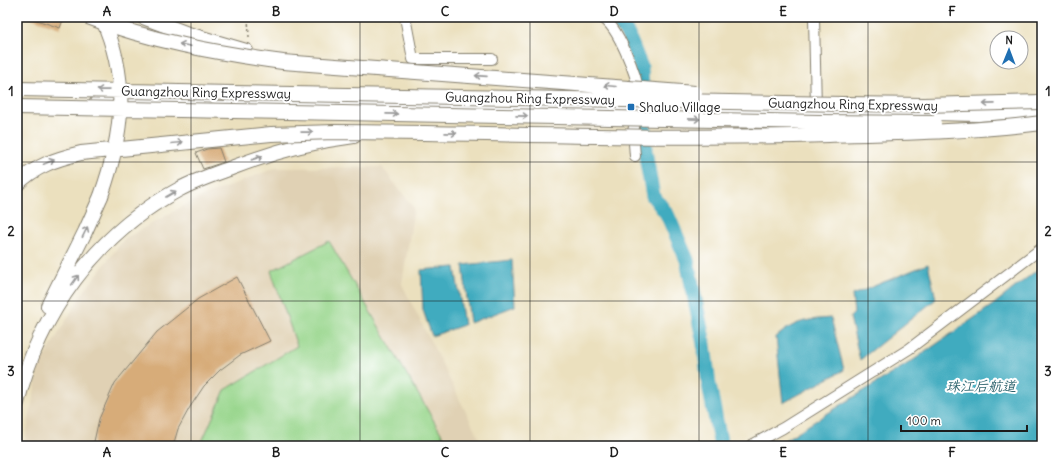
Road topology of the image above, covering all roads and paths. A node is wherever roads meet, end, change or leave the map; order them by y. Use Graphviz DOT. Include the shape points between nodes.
graph roads {
  1 [pos="88,17"];
  2 [pos="101,17"];
  3 [pos="143,17"];
  4 [pos="248,17"];
  5 [pos="405,17"];
  6 [pos="602,17"];
  7 [pos="814,17"];
  8 [pos="249,37"];
  9 [pos="492,60"];
  10 [pos="421,72"];
  11 [pos="17,89"];
  12 [pos="17,102"];
  13 [pos="1042,102"];
  14 [pos="844,104"];
  15 [pos="17,107"];
  16 [pos="639,108"];
  17 [pos="816,112"];
  18 [pos="1042,112"];
  19 [pos="1042,121"];
  20 [pos="428,132"];
  21 [pos="635,156"];
  22 [pos="17,184"];
  23 [pos="1042,248"];
  24 [pos="17,382"];
  25 [pos="17,403"];
  26 [pos="750,446"];
  10 -- 1 [label="highway, one-way, bridge" via="297,63 237,55 172,42"];
  24 -- 2 [label="highway, one-way, bridge" via="44,315 92,218 114,153 121,114 120,83 115,54"];
  3 -- 10 [label="highway, bridge" via="206,40 260,54 316,63"];
  4 -- 8 [label="path"];
  5 -- 9 [label="street" via="413,59"];
  6 -- 16 [label="street" via="612,26 619,38 631,67 638,85"];
  7 -- 17 [label="street"];
  14 -- 10 [label="highway, one-way, bridge"];
  14 -- 11 [label="highway, Guangzhou Ring Expressway, one-way, bridge"];
  12 -- 16 [label="street" via="379,103"];
  13 -- 14 [label="highway, Guangzhou Ring Expressway, one-way, bridge"];
  15 -- 19 [label="highway, Guangzhou Ring Expressway, one-way, bridge" via="819,122"];
  16 -- 17 [label="street"];
  16 -- 21 [label="street" via="634,132"];
  17 -- 18 [label="street" via="978,116"];
  20 -- 19 [label="highway, one-way, bridge" via="775,137 966,131"];
  22 -- 20 [label="highway, one-way, bridge" via="30,172 45,164 92,152 287,133"];
  25 -- 20 [label="highway, one-way, bridge" via="39,340 66,292 82,269 106,243 150,207 201,179 282,150 364,135"];
  23 -- 26 [label="street" via="908,349"];
}
